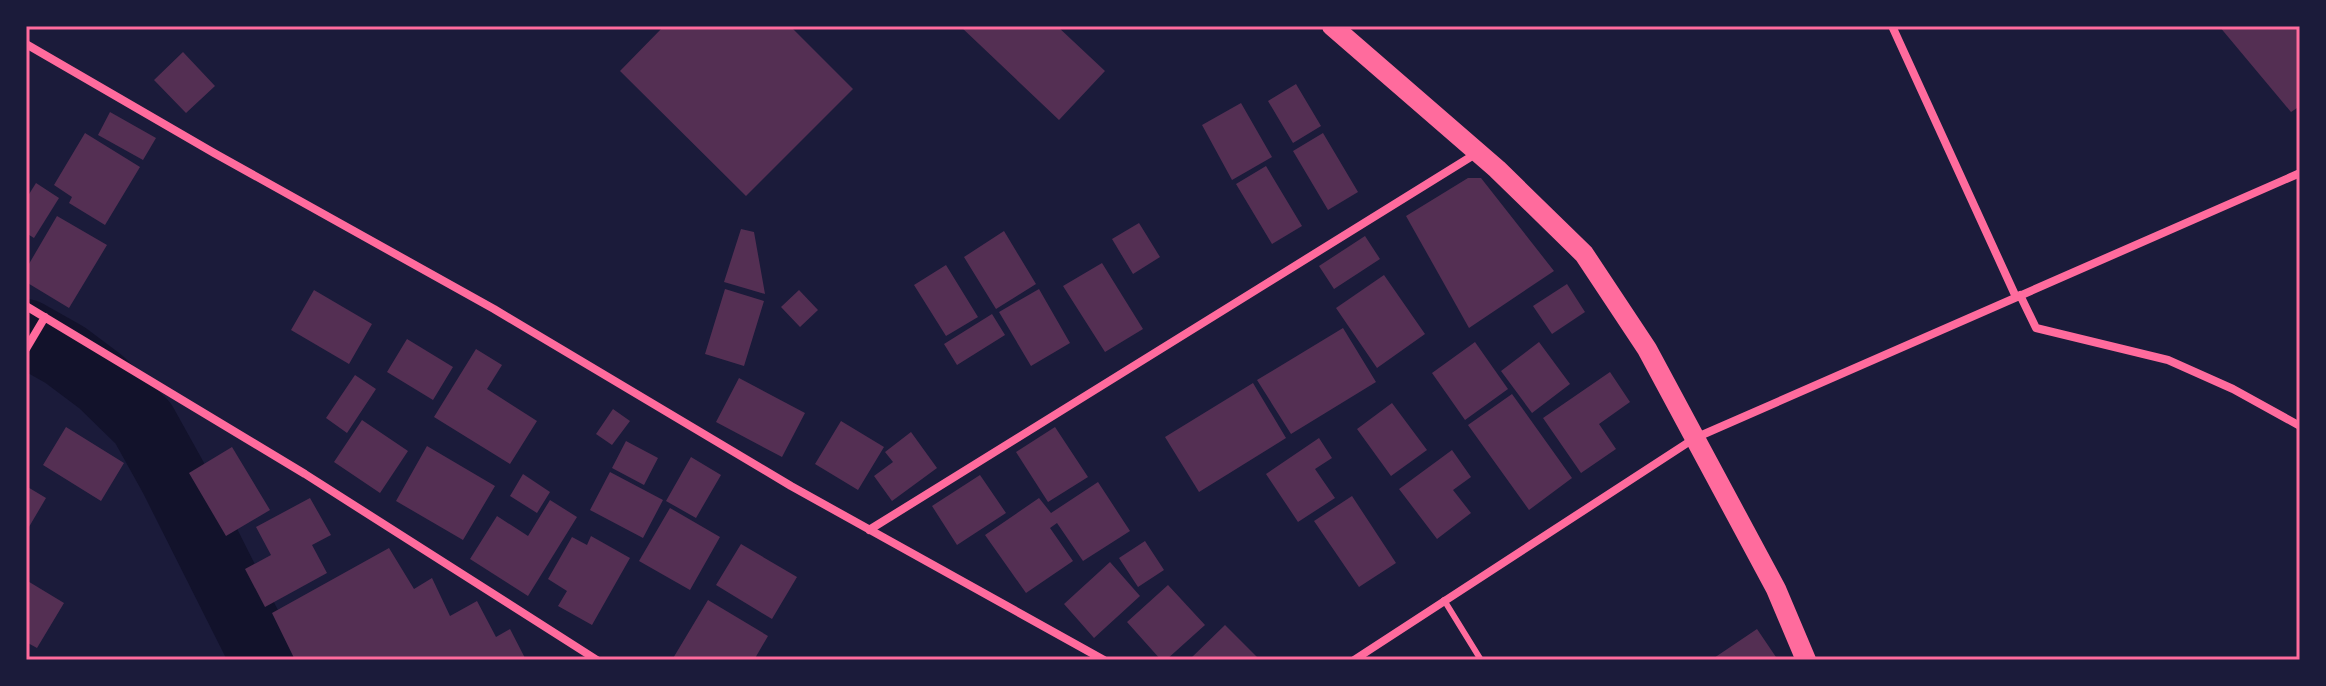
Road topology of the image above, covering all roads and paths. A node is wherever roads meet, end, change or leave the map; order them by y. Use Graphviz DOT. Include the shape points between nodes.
graph roads {
  1 [pos="1332,26"];
  2 [pos="1892,26"];
  3 [pos="26,44"];
  4 [pos="1478,152"];
  5 [pos="2300,173"];
  6 [pos="2018,296"];
  7 [pos="26,306"];
  8 [pos="44,318"];
  9 [pos="26,349"];
  10 [pos="2300,426"];
  11 [pos="1695,438"];
  12 [pos="869,530"];
  13 [pos="1444,600"];
  14 [pos="597,660"];
  15 [pos="1104,660"];
  16 [pos="1354,660"];
  17 [pos="1481,660"];
  18 [pos="1806,660"];
  1 -- 4 [label="main road"];
  2 -- 6 [label="street"];
  3 -- 12 [label="street" via="494,309"];
  4 -- 11 [label="main road" via="1584,254 1647,349"];
  4 -- 12 [label="street"];
  5 -- 6 [label="street"];
  6 -- 10 [label="street" via="2036,328 2168,360"];
  6 -- 11 [label="street"];
  7 -- 8 [label="street"];
  8 -- 9 [label="street"];
  8 -- 14 [label="street" via="305,474"];
  11 -- 13 [label="street"];
  11 -- 18 [label="main road" via="1776,589"];
  12 -- 15 [label="street"];
  13 -- 16 [label="street"];
  13 -- 17 [label="lane"];
}
